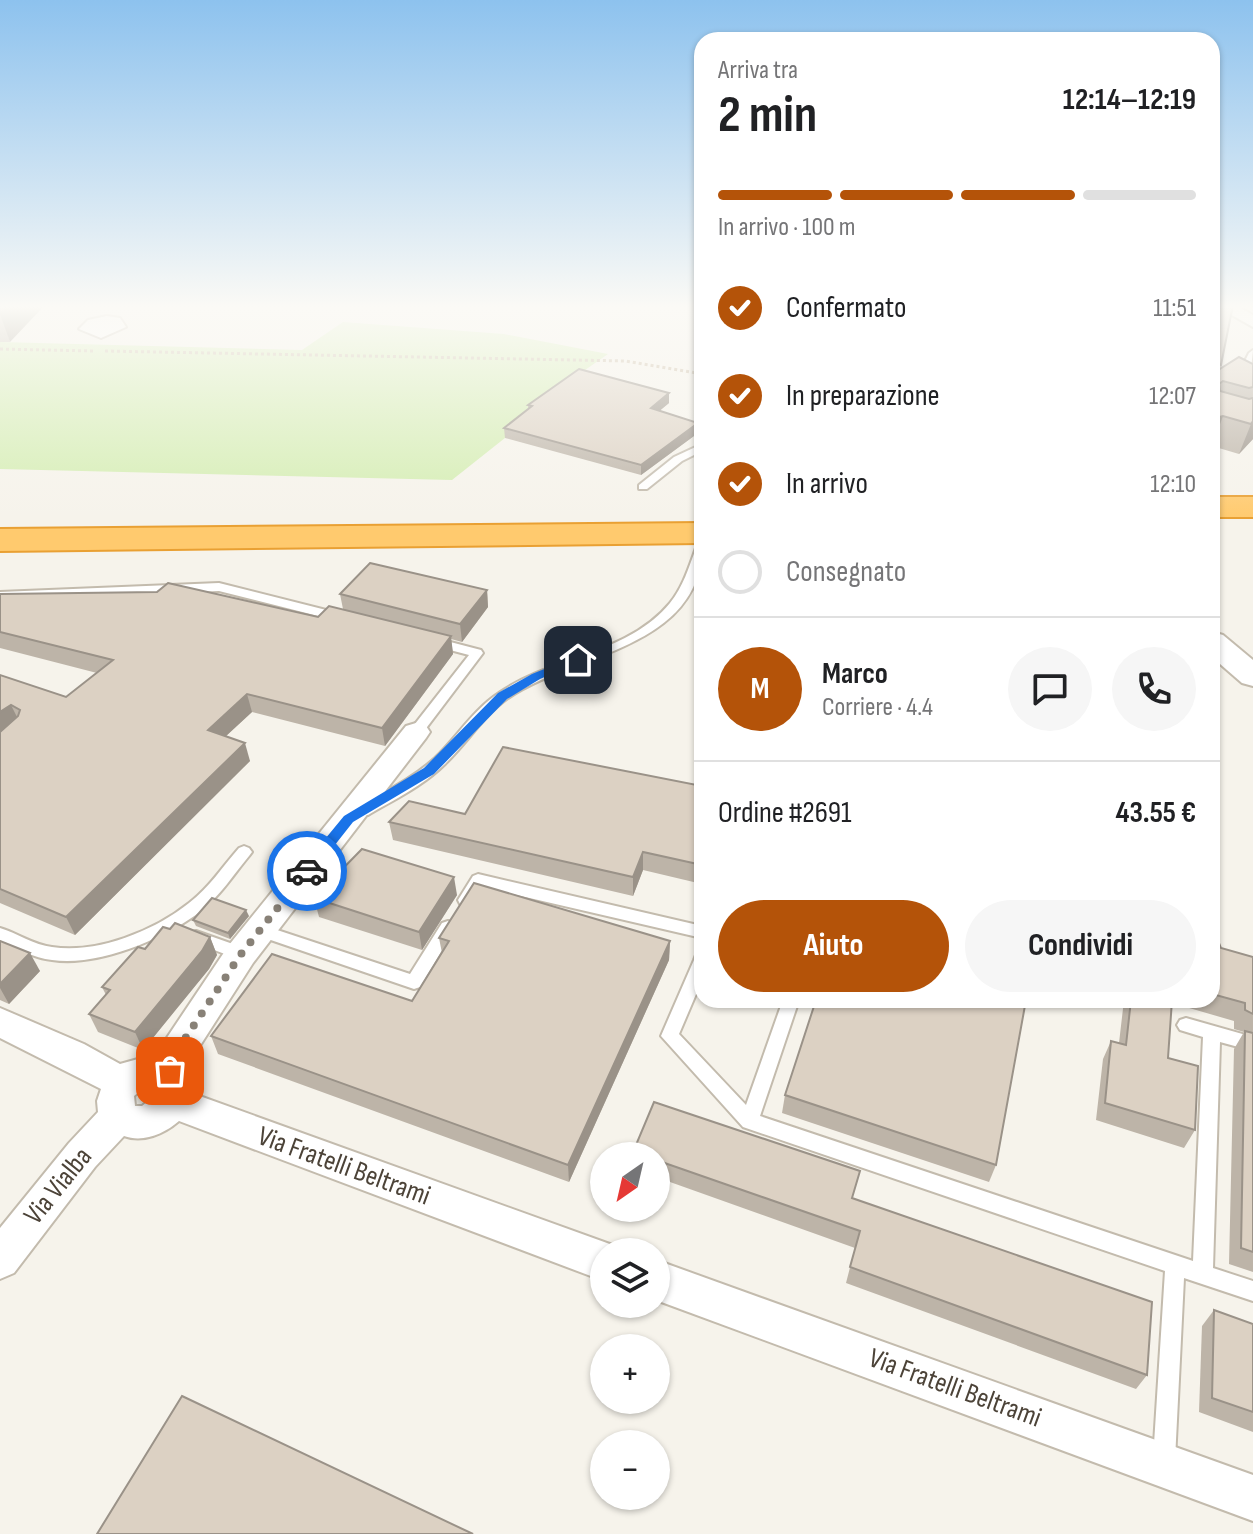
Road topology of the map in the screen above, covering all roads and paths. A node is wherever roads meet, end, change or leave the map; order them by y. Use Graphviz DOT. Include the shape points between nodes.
graph roads {
  1 [pos="694,451"];
  2 [pos="643,487"];
  3 [pos="1220,507"];
  4 [pos="1253,507"];
  5 [pos="0,514"];
  6 [pos="694,514"];
  7 [pos="694,514"];
  8 [pos="1220,533"];
  9 [pos="1253,533"];
  10 [pos="0,540"];
  11 [pos="694,565"];
  12 [pos="0,596"];
  13 [pos="353,621"];
  14 [pos="428,640"];
  15 [pos="1220,648"];
  16 [pos="1253,676"];
  17 [pos="416,732"];
  18 [pos="348,819"];
  19 [pos="244,852"];
  20 [pos="165,925"];
  21 [pos="694,930"];
  22 [pos="0,934"];
  23 [pos="250,942"];
  24 [pos="694,979"];
  25 [pos="788,1008"];
  26 [pos="0,1022"];
  27 [pos="1186,1025"];
  28 [pos="1212,1032"];
  29 [pos="1253,1044"];
  30 [pos="170,1086"];
  31 [pos="120,1099"];
  32 [pos="749,1121"];
  33 [pos="590,1255"];
  34 [pos="0,1259"];
  35 [pos="1175,1265"];
  36 [pos="1203,1274"];
  37 [pos="670,1285"];
  38 [pos="1253,1291"];
  39 [pos="1164,1464"];
  40 [pos="1253,1498"];
  1 -- 2 [label="lane"];
  3 -- 4 [label="highway"];
  5 -- 6 [label="highway"];
  7 -- 10 [label="highway"];
  8 -- 9 [label="highway"];
  11 -- 18 [label="lane" via="679,598 658,622 503,696 429,771"];
  12 -- 13 [label="lane" via="219,587"];
  14 -- 17 [label="lane" via="477,653"];
  15 -- 16 [label="street"];
  17 -- 18 [label="street"];
  18 -- 23 [label="street"];
  19 -- 20 [label="lane" via="196,906"];
  20 -- 22 [label="lane" via="110,948 77,955 51,954"];
  20 -- 23 [label="lane"];
  21 -- 23 [label="lane" via="478,880 414,982"];
  23 -- 30 [label="street"];
  24 -- 32 [label="lane" via="670,1036"];
  25 -- 32 [label="lane"];
  26 -- 31 [label="street" via="72,1055"];
  27 -- 28 [label="lane"];
  28 -- 29 [label="lane"];
  28 -- 36 [label="lane"];
  30 -- 31 [label="street" via="140,1070"];
  30 -- 31 [label="street" via="157,1118 146,1122 136,1123"];
  30 -- 33 [label="street, Via Fratelli Beltrami"];
  31 -- 34 [label="street, Via Vialba"];
  32 -- 35 [label="lane"];
  35 -- 36 [label="lane"];
  35 -- 39 [label="lane"];
  36 -- 38 [label="lane"];
  37 -- 39 [label="street, Via Fratelli Beltrami"];
  39 -- 40 [label="street, Via Fratelli Beltrami"];
}
